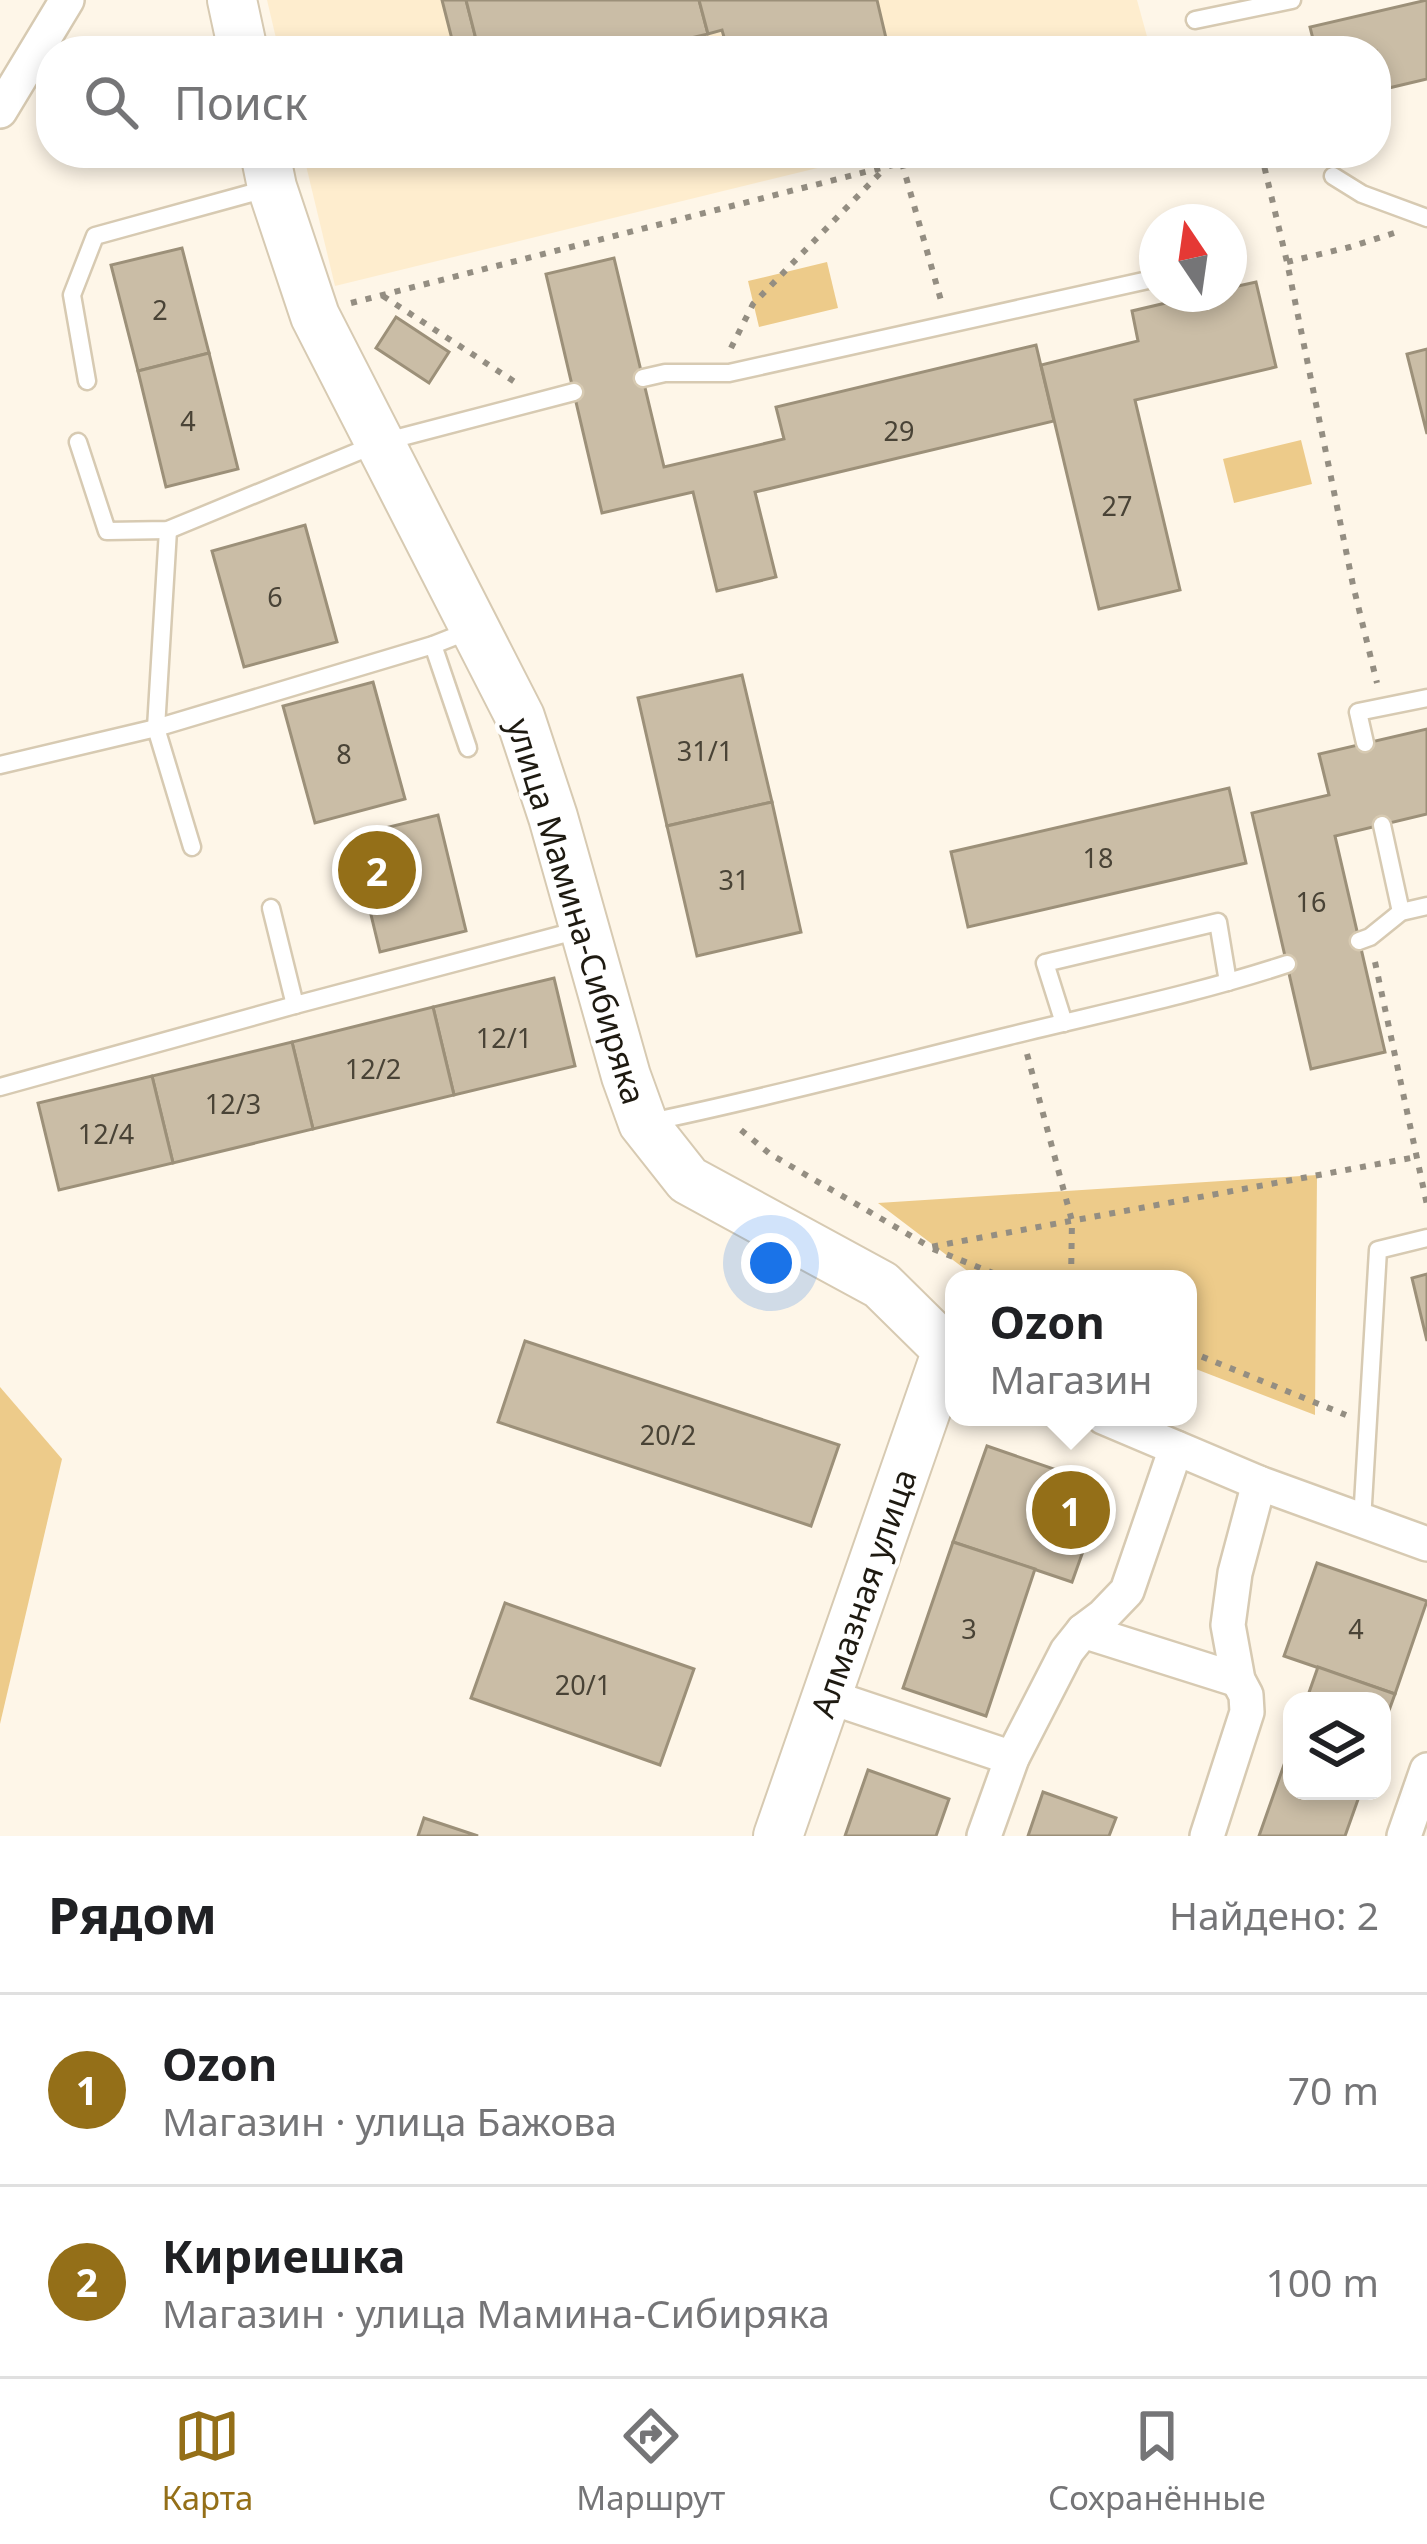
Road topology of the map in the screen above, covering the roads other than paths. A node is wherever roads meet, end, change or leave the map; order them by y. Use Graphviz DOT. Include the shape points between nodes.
graph roads {
  1 [pos="67,0"];
  2 [pos="232,0"];
  3 [pos="1292,0"];
  4 [pos="1195,20"];
  5 [pos="45,36"];
  6 [pos="240,36"];
  7 [pos="36,51"];
  8 [pos="0,111"];
  9 [pos="269,170"];
  10 [pos="1333,176"];
  11 [pos="1427,218"];
  12 [pos="1139,282"];
  13 [pos="643,378"];
  14 [pos="86,381"];
  15 [pos="574,392"];
  16 [pos="79,442"];
  17 [pos="379,443"];
  18 [pos="168,530"];
  19 [pos="454,636"];
  20 [pos="1427,698"];
  21 [pos="156,728"];
  22 [pos="1365,743"];
  23 [pos="468,748"];
  24 [pos="0,765"];
  25 [pos="1382,825"];
  26 [pos="192,847"];
  27 [pos="1427,906"];
  28 [pos="271,908"];
  29 [pos="1401,912"];
  30 [pos="586,928"];
  31 [pos="1365,939"];
  32 [pos="1286,964"];
  33 [pos="1228,982"];
  34 [pos="296,1005"];
  35 [pos="1064,1023"];
  36 [pos="0,1087"];
  37 [pos="644,1123"];
  38 [pos="1427,1238"];
  39 [pos="945,1346"];
  40 [pos="945,1369"];
  41 [pos="1124,1426"];
  42 [pos="1176,1448"];
  43 [pos="1259,1483"];
  44 [pos="1362,1520"];
  45 [pos="1427,1544"];
  46 [pos="1083,1631"];
  47 [pos="1238,1680"];
  48 [pos="827,1696"];
  49 [pos="1012,1758"];
  50 [pos="1427,1770"];
  51 [pos="778,1836"];
  52 [pos="983,1836"];
  53 [pos="1207,1836"];
  54 [pos="1403,1836"];
  1 -- 5 [label="street"];
  2 -- 6 [label="street"];
  3 -- 4 [label="lane"];
  7 -- 8 [label="street"];
  9 -- 14 [label="lane" via="95,236 73,295"];
  9 -- 17 [label="street, улица Мамина-Сибиряка" via="306,293"];
  10 -- 11 [label="lane"];
  12 -- 13 [label="lane" via="718,373"];
  15 -- 17 [label="lane"];
  16 -- 18 [label="lane" via="107,531"];
  17 -- 18 [label="lane"];
  17 -- 19 [label="street, улица Мамина-Сибиряка"];
  18 -- 21 [label="lane"];
  19 -- 21 [label="lane"];
  19 -- 23 [label="lane"];
  19 -- 30 [label="street, улица Мамина-Сибиряка" via="520,717"];
  20 -- 22 [label="lane" via="1358,712"];
  21 -- 24 [label="lane"];
  21 -- 26 [label="lane"];
  25 -- 29 [label="lane"];
  27 -- 29 [label="lane"];
  28 -- 34 [label="lane"];
  29 -- 31 [label="lane"];
  30 -- 34 [label="lane"];
  30 -- 37 [label="street, улица Мамина-Сибиряка"];
  32 -- 33 [label="lane"];
  33 -- 35 [label="lane"];
  33 -- 35 [label="lane" via="1218,922 1045,963"];
  34 -- 36 [label="lane"];
  35 -- 37 [label="lane"];
  37 -- 39 [label="street, улица Мамина-Сибиряка" via="688,1180 880,1286"];
  38 -- 44 [label="lane" via="1378,1250"];
  40 -- 48 [label="street, Алмазная улица"];
  41 -- 42 [label="street"];
  42 -- 43 [label="street"];
  42 -- 46 [label="street" via="1127,1591"];
  43 -- 44 [label="street"];
  43 -- 47 [label="street" via="1228,1625"];
  44 -- 45 [label="street"];
  46 -- 47 [label="street"];
  46 -- 49 [label="street"];
  47 -- 53 [label="street" via="1247,1712"];
  48 -- 49 [label="street"];
  48 -- 51 [label="street, Алмазная улица"];
  49 -- 52 [label="street"];
  50 -- 54 [label="street"];
}
